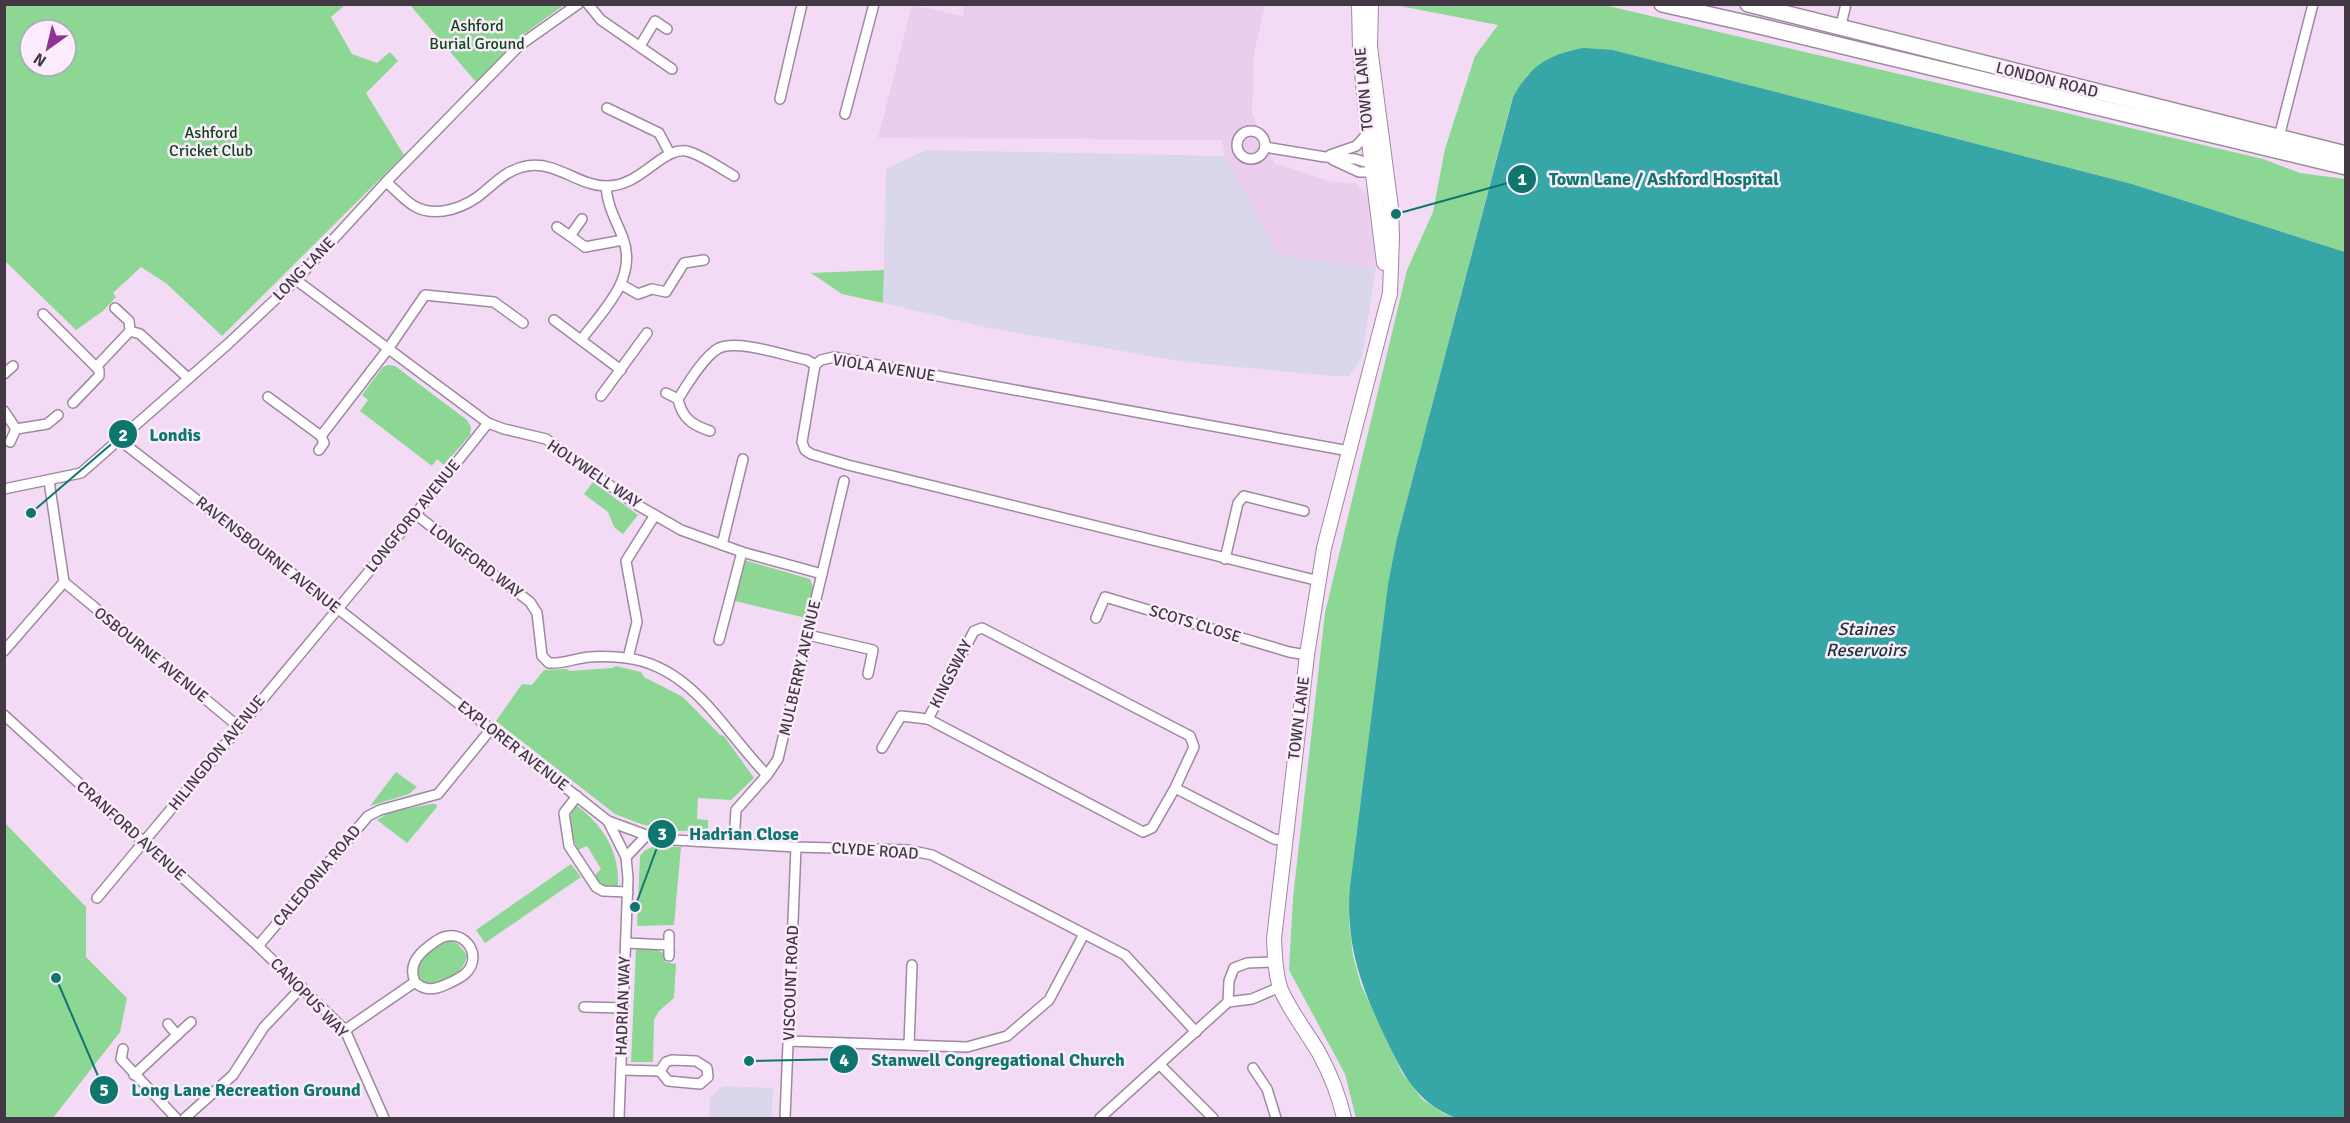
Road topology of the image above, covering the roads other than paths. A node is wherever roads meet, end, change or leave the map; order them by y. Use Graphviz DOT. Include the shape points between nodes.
graph roads {
  1 [pos="578,4"];
  2 [pos="588,4"];
  3 [pos="801,4"];
  4 [pos="874,4"];
  5 [pos="1359,4"];
  6 [pos="1371,4"];
  7 [pos="1662,4"];
  8 [pos="1748,4"];
  9 [pos="1846,4"];
  10 [pos="2313,4"];
  11 [pos="667,29"];
  12 [pos="1840,29"];
  13 [pos="640,46"];
  14 [pos="672,69"];
  15 [pos="780,99"];
  16 [pos="607,108"];
  17 [pos="846,114"];
  18 [pos="1368,133"];
  19 [pos="2279,137"];
  20 [pos="1265,147"];
  21 [pos="669,152"];
  22 [pos="2346,154"];
  23 [pos="1325,157"];
  24 [pos="2346,167"];
  25 [pos="1377,169"];
  26 [pos="734,176"];
  27 [pos="386,182"];
  28 [pos="606,186"];
  29 [pos="582,219"];
  30 [pos="557,227"];
  31 [pos="570,236"];
  32 [pos="624,240"];
  33 [pos="704,260"];
  34 [pos="296,280"];
  35 [pos="622,285"];
  36 [pos="115,308"];
  37 [pos="43,314"];
  38 [pos="554,320"];
  39 [pos="523,323"];
  40 [pos="130,331"];
  41 [pos="647,333"];
  42 [pos="581,340"];
  43 [pos="388,349"];
  44 [pos="815,365"];
  45 [pos="13,366"];
  46 [pos="96,367"];
  47 [pos="621,370"];
  48 [pos="4,374"];
  49 [pos="188,378"];
  50 [pos="666,393"];
  51 [pos="601,396"];
  52 [pos="268,397"];
  53 [pos="678,399"];
  54 [pos="73,403"];
  55 [pos="4,411"];
  56 [pos="58,415"];
  57 [pos="488,423"];
  58 [pos="16,429"];
  59 [pos="710,431"];
  60 [pos="321,436"];
  61 [pos="118,439"];
  62 [pos="10,442"];
  63 [pos="319,450"];
  64 [pos="1349,451"];
  65 [pos="743,459"];
  66 [pos="49,481"];
  67 [pos="844,481"];
  68 [pos="4,489"];
  69 [pos="1304,511"];
  70 [pos="415,514"];
  71 [pos="655,515"];
  72 [pos="722,545"];
  73 [pos="742,552"];
  74 [pos="1225,559"];
  75 [pos="822,574"];
  76 [pos="1318,581"];
  77 [pos="64,582"];
  78 [pos="337,608"];
  79 [pos="1096,618"];
  80 [pos="808,635"];
  81 [pos="719,640"];
  82 [pos="4,651"];
  83 [pos="1307,655"];
  84 [pos="627,658"];
  85 [pos="417,672"];
  86 [pos="868,674"];
  87 [pos="4,715"];
  88 [pos="928,719"];
  89 [pos="239,727"];
  90 [pos="491,729"];
  91 [pos="882,748"];
  92 [pos="767,775"];
  93 [pos="1175,788"];
  94 [pos="577,796"];
  95 [pos="608,821"];
  96 [pos="646,836"];
  97 [pos="1285,841"];
  98 [pos="143,842"];
  99 [pos="734,842"];
  100 [pos="796,847"];
  101 [pos="626,858"];
  102 [pos="628,892"];
  103 [pos="97,898"];
  104 [pos="1084,934"];
  105 [pos="626,943"];
  106 [pos="258,946"];
  107 [pos="669,956"];
  108 [pos="1275,962"];
  109 [pos="912,965"];
  110 [pos="415,982"];
  111 [pos="302,987"];
  112 [pos="1280,987"];
  113 [pos="1228,1002"];
  114 [pos="584,1007"];
  115 [pos="623,1008"];
  116 [pos="191,1022"];
  117 [pos="168,1024"];
  118 [pos="345,1030"];
  119 [pos="1196,1032"];
  120 [pos="177,1035"];
  121 [pos="788,1041"];
  122 [pos="909,1045"];
  123 [pos="123,1049"];
  124 [pos="1160,1065"];
  125 [pos="1253,1068"];
  126 [pos="621,1070"];
  127 [pos="660,1071"];
  128 [pos="134,1075"];
  129 [pos="176,1119"];
  130 [pos="185,1119"];
  131 [pos="384,1119"];
  132 [pos="619,1119"];
  133 [pos="785,1119"];
  134 [pos="1100,1119"];
  135 [pos="1213,1119"];
  136 [pos="1276,1119"];
  137 [pos="1344,1119"];
  1 -- 27 [label="street, LONG LANE" via="520,45"];
  2 -- 13 [label="street" via="601,20"];
  3 -- 15 [label="street"];
  4 -- 17 [label="street"];
  5 -- 18 [label="main road, TOWN LANE"];
  6 -- 25 [label="main road, TOWN LANE"];
  7 -- 24 [label="highway"];
  8 -- 12 [label="highway, LONDON ROAD"];
  9 -- 12 [label="street"];
  10 -- 19 [label="street"];
  11 -- 13 [label="street" via="655,21"];
  12 -- 19 [label="highway, LONDON ROAD"];
  13 -- 14 [label="street"];
  16 -- 21 [label="street" via="658,133"];
  18 -- 23 [label="street" via="1356,146"];
  18 -- 25 [label="main road, TOWN LANE"];
  19 -- 22 [label="highway, LONDON ROAD"];
  20 -- 23 [label="street"];
  21 -- 26 [label="street" via="690,152"];
  21 -- 28 [label="street" via="639,177"];
  23 -- 25 [label="street" via="1359,172"];
  25 -- 64 [label="main road, TOWN LANE" via="1385,310"];
  27 -- 28 [label="street" via="414,206 432,212 470,204 503,175 527,166 555,168 585,183"];
  27 -- 34 [label="street, LONG LANE"];
  28 -- 32 [label="street" via="607,203"];
  29 -- 31 [label="street"];
  30 -- 31 [label="street"];
  31 -- 32 [label="street" via="585,247"];
  32 -- 35 [label="street" via="626,273"];
  33 -- 35 [label="street" via="684,263 666,292 652,289 638,294"];
  34 -- 43 [label="street, HOLYWELL WAY"];
  34 -- 49 [label="street, LONG LANE"];
  35 -- 42 [label="street"];
  36 -- 40 [label="street" via="129,321"];
  37 -- 46 [label="street"];
  38 -- 42 [label="street"];
  39 -- 43 [label="street" via="494,302 424,296"];
  40 -- 46 [label="street"];
  40 -- 49 [label="street" via="140,334"];
  41 -- 47 [label="street"];
  42 -- 47 [label="street"];
  43 -- 57 [label="street, HOLYWELL WAY"];
  43 -- 60 [label="street"];
  44 -- 53 [label="street" via="807,360 725,346 709,355"];
  44 -- 64 [label="street, VIOLA AVENUE" via="834,357"];
  44 -- 74 [label="street, VIOLA AVENUE" via="802,442 811,454"];
  45 -- 48 [label="street"];
  46 -- 54 [label="street" via="99,376"];
  47 -- 51 [label="street"];
  49 -- 61 [label="street, LONG LANE"];
  50 -- 53 [label="street"];
  52 -- 60 [label="street"];
  53 -- 59 [label="street" via="689,422"];
  55 -- 58 [label="street"];
  56 -- 58 [label="street" via="47,424"];
  57 -- 70 [label="street, LONGFORD AVENUE"];
  57 -- 71 [label="street, HOLYWELL WAY" via="546,440"];
  58 -- 62 [label="street"];
  60 -- 63 [label="street" via="324,443"];
  61 -- 66 [label="street, LONG LANE" via="81,473"];
  61 -- 78 [label="street, RAVENSBOURNE AVENUE"];
  64 -- 76 [label="main road, TOWN LANE"];
  65 -- 72 [label="street"];
  66 -- 68 [label="street, LONG LANE"];
  66 -- 77 [label="street"];
  67 -- 75 [label="street, MULBERRY AVENUE"];
  69 -- 74 [label="street" via="1244,496 1238,503"];
  70 -- 78 [label="street, LONGFORD AVENUE"];
  70 -- 84 [label="street, LONGFORD WAY" via="530,602 537,613 542,656 549,663 590,657"];
  71 -- 72 [label="street, HOLYWELL WAY" via="681,530"];
  71 -- 84 [label="street" via="626,561 637,622"];
  72 -- 73 [label="street, HOLYWELL WAY"];
  73 -- 75 [label="street, HOLYWELL WAY"];
  73 -- 81 [label="street"];
  74 -- 76 [label="street, VIOLA AVENUE"];
  75 -- 80 [label="street, MULBERRY AVENUE"];
  76 -- 83 [label="main road, TOWN LANE"];
  77 -- 82 [label="street"];
  77 -- 89 [label="street, OSBOURNE AVENUE"];
  78 -- 85 [label="street, RAVENSBOURNE AVENUE"];
  78 -- 89 [label="street, HILINGDON AVENUE"];
  79 -- 83 [label="street, SCOTS CLOSE" via="1105,597"];
  80 -- 86 [label="street" via="873,650"];
  80 -- 92 [label="street, MULBERRY AVENUE" via="778,759"];
  83 -- 97 [label="main road, TOWN LANE"];
  84 -- 92 [label="street, LONGFORD WAY" via="653,665 690,686"];
  85 -- 90 [label="street, EXPLORER AVENUE"];
  87 -- 98 [label="street, CRANFORD AVENUE"];
  88 -- 91 [label="street" via="901,716"];
  88 -- 93 [label="street, KINGSWAY" via="1143,832 1152,828"];
  88 -- 93 [label="street, KINGSWAY" via="974,631 982,628 1190,736 1194,747"];
  89 -- 98 [label="street, HILINGDON AVENUE"];
  90 -- 94 [label="street, EXPLORER AVENUE"];
  90 -- 106 [label="street, CALEDONIA ROAD" via="438,794 368,816"];
  92 -- 99 [label="street, MULBERRY AVENUE" via="736,810"];
  93 -- 97 [label="street"];
  94 -- 95 [label="street, EXPLORER AVENUE"];
  94 -- 102 [label="street" via="564,813 569,846 597,887"];
  95 -- 96 [label="street, CLYDE ROAD"];
  95 -- 101 [label="street, HADRIAN WAY"];
  96 -- 99 [label="street, CLYDE ROAD"];
  96 -- 101 [label="street"];
  97 -- 108 [label="main road, TOWN LANE"];
  98 -- 103 [label="street, HILINGDON AVENUE"];
  98 -- 106 [label="street, CRANFORD AVENUE"];
  99 -- 100 [label="street, CLYDE ROAD"];
  100 -- 104 [label="street, CLYDE ROAD" via="908,850 932,855"];
  100 -- 121 [label="street, VISCOUNT ROAD"];
  101 -- 102 [label="street, HADRIAN WAY"];
  102 -- 105 [label="street, HADRIAN WAY"];
  104 -- 119 [label="street, CLYDE ROAD" via="1125,955"];
  104 -- 122 [label="street" via="1049,1000 1007,1036 967,1047"];
  105 -- 107 [label="street, HADRIAN WAY" via="669,940"];
  105 -- 115 [label="street, HADRIAN WAY"];
  106 -- 111 [label="street, CANOPUS WAY"];
  108 -- 112 [label="main road, TOWN LANE"];
  108 -- 113 [label="street" via="1246,963 1234,968 1228,981"];
  109 -- 122 [label="street"];
  110 -- 110 [label="street" via="415,960 440,938 457,936 470,946 472,959 465,973 437,988 425,988"];
  110 -- 118 [label="street"];
  111 -- 118 [label="street, CANOPUS WAY"];
  111 -- 130 [label="street" via="264,1028 233,1075"];
  112 -- 113 [label="street" via="1252,999"];
  112 -- 137 [label="main road, TOWN LANE" via="1320,1054"];
  113 -- 119 [label="street"];
  114 -- 115 [label="street"];
  115 -- 126 [label="street, HADRIAN WAY"];
  116 -- 120 [label="street"];
  117 -- 120 [label="street"];
  118 -- 131 [label="street, CANOPUS WAY"];
  119 -- 124 [label="street"];
  120 -- 128 [label="street"];
  121 -- 122 [label="street"];
  121 -- 133 [label="street, VISCOUNT ROAD"];
  123 -- 128 [label="street" via="121,1059"];
  124 -- 134 [label="street"];
  124 -- 135 [label="street"];
  125 -- 136 [label="street" via="1267,1089"];
  126 -- 127 [label="street, HADRIAN WAY"];
  126 -- 132 [label="street, HADRIAN WAY"];
  127 -- 127 [label="street, HADRIAN WAY" via="666,1080 676,1083 702,1083 708,1075 704,1064 692,1061 669,1060"];
  128 -- 129 [label="street"];
}
